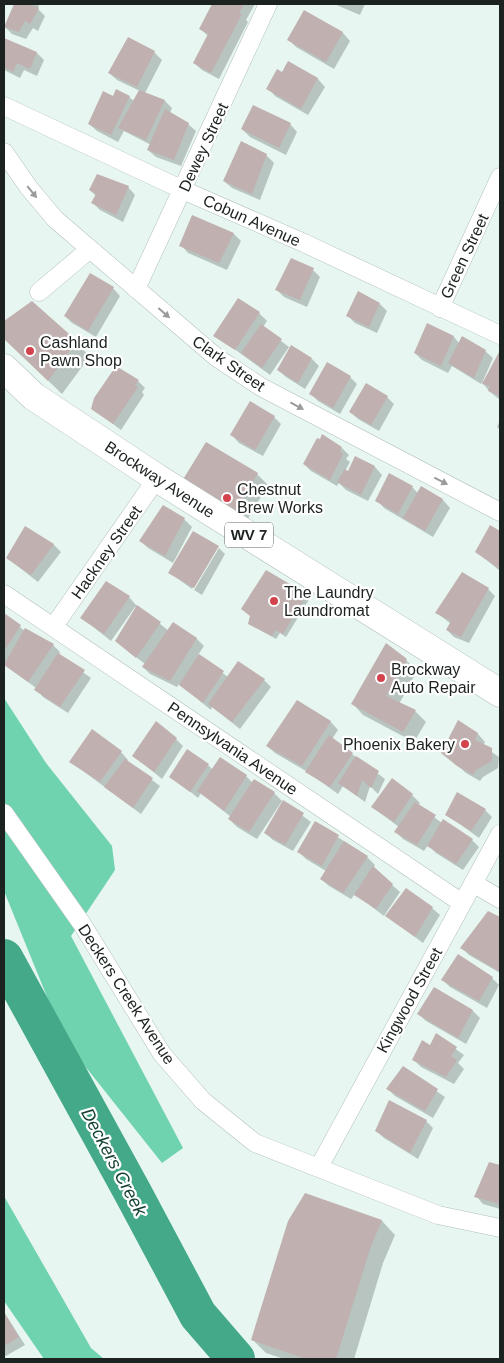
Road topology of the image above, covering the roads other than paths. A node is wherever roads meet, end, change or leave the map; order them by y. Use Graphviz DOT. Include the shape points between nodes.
graph roads {
  1 [pos="268,4"];
  2 [pos="4,106"];
  3 [pos="4,152"];
  4 [pos="500,176"];
  5 [pos="183,190"];
  6 [pos="90,249"];
  7 [pos="136,289"];
  8 [pos="39,292"];
  9 [pos="440,308"];
  10 [pos="500,335"];
  11 [pos="4,368"];
  12 [pos="157,478"];
  13 [pos="500,512"];
  14 [pos="4,594"];
  15 [pos="54,626"];
  16 [pos="500,693"];
  17 [pos="4,813"];
  18 [pos="500,834"];
  19 [pos="473,883"];
  20 [pos="500,899"];
  21 [pos="462,903"];
  22 [pos="319,1167"];
  23 [pos="500,1228"];
  1 -- 5 [label="street, Dewey Street"];
  2 -- 5 [label="street, Cobun Avenue"];
  3 -- 6 [label="street, Clark Street, one-way" via="55,219"];
  4 -- 9 [label="street, Green Street"];
  5 -- 7 [label="street, Dewey Street"];
  5 -- 9 [label="street, Cobun Avenue"];
  6 -- 7 [label="street, Clark Street"];
  6 -- 8 [label="street"];
  7 -- 13 [label="street, Clark Street, one-way" via="216,357 261,387"];
  9 -- 10 [label="street, Cobun Avenue"];
  11 -- 12 [label="main road, Brockway Avenue / WV 7" via="33,396"];
  12 -- 15 [label="street, Hackney Street"];
  12 -- 16 [label="main road, Brockway Avenue / WV 7"];
  14 -- 15 [label="street, Pennsylvania Avenue"];
  15 -- 21 [label="street, Pennsylvania Avenue"];
  17 -- 22 [label="street, Deckers Creek Avenue" via="82,924 162,1054 203,1101 255,1143"];
  18 -- 19 [label="street, Kingwood Street"];
  19 -- 20 [label="street"];
  19 -- 21 [label="street, Kingwood Street"];
  21 -- 22 [label="street, Kingwood Street"];
  22 -- 23 [label="street, Deckers Creek Avenue" via="438,1215"];
}
